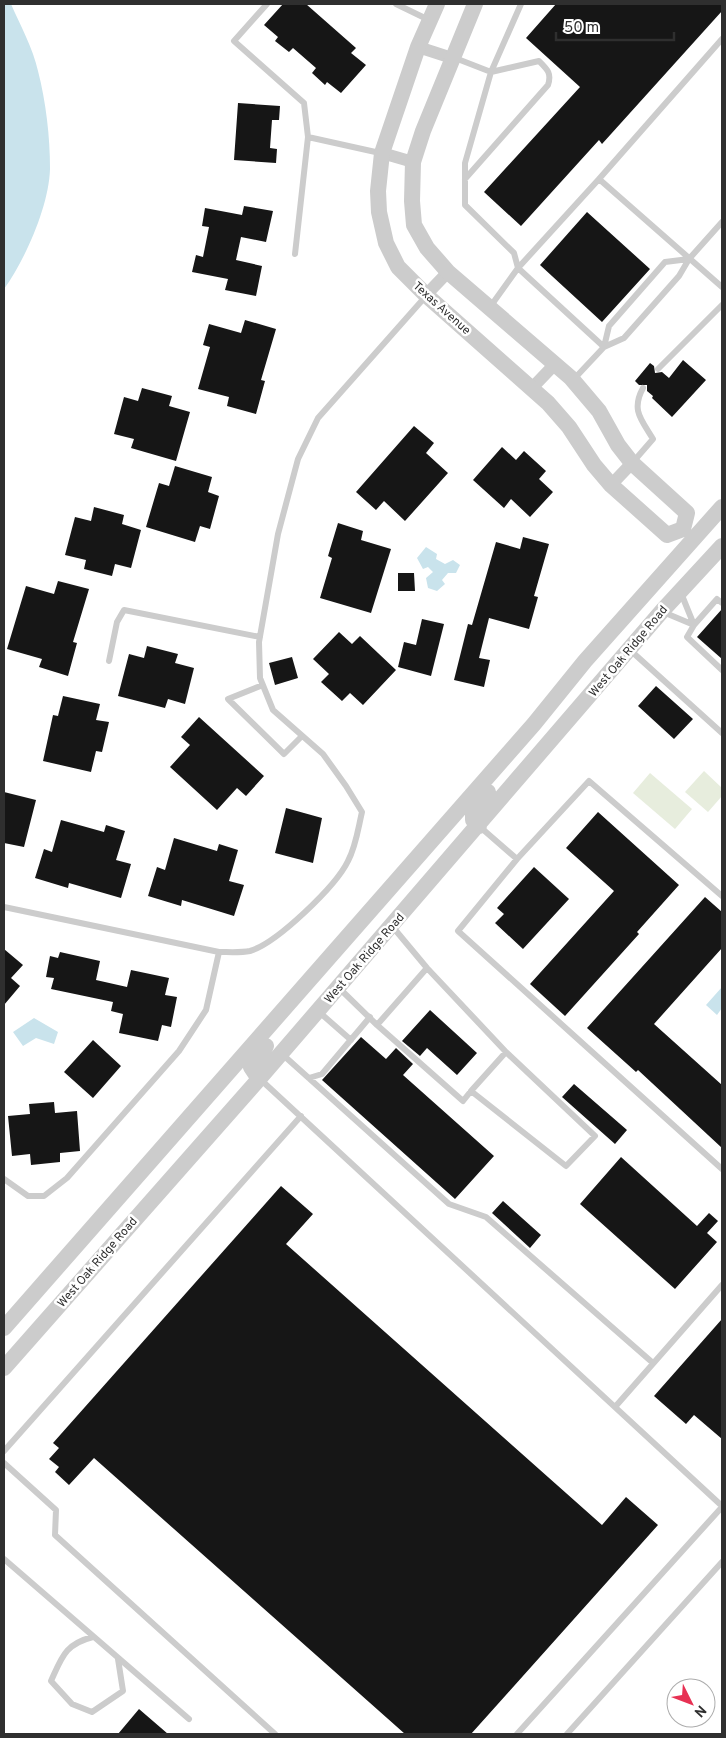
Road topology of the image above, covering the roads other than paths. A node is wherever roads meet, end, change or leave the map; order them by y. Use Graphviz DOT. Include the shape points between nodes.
graph roads {
  1 [pos="267,4"];
  2 [pos="396,4"];
  3 [pos="437,4"];
  4 [pos="475,4"];
  5 [pos="521,4"];
  6 [pos="430,20"];
  7 [pos="722,38"];
  8 [pos="418,47"];
  9 [pos="452,58"];
  10 [pos="491,72"];
  11 [pos="308,137"];
  12 [pos="382,153"];
  13 [pos="414,162"];
  14 [pos="465,179"];
  15 [pos="599,179"];
  16 [pos="722,222"];
  17 [pos="295,254"];
  18 [pos="689,259"];
  19 [pos="518,268"];
  20 [pos="448,272"];
  21 [pos="722,288"];
  22 [pos="426,295"];
  23 [pos="722,305"];
  24 [pos="489,308"];
  25 [pos="604,347"];
  26 [pos="555,364"];
  27 [pos="658,369"];
  28 [pos="573,380"];
  29 [pos="532,388"];
  30 [pos="643,388"];
  31 [pos="632,463"];
  32 [pos="611,485"];
  33 [pos="722,507"];
  34 [pos="689,534"];
  35 [pos="720,554"];
  36 [pos="680,591"];
  37 [pos="722,603"];
  38 [pos="662,611"];
  39 [pos="694,625"];
  40 [pos="260,637"];
  41 [pos="630,649"];
  42 [pos="109,661"];
  43 [pos="722,670"];
  44 [pos="263,685"];
  45 [pos="534,724"];
  46 [pos="722,733"];
  47 [pos="302,736"];
  48 [pos="478,826"];
  49 [pos="516,859"];
  50 [pos="722,896"];
  51 [pos="4,907"];
  52 [pos="392,926"];
  53 [pos="219,952"];
  54 [pos="427,968"];
  55 [pos="338,987"];
  56 [pos="290,1004"];
  57 [pos="318,1011"];
  58 [pos="370,1017"];
  59 [pos="376,1025"];
  60 [pos="351,1040"];
  61 [pos="506,1052"];
  62 [pos="281,1054"];
  63 [pos="309,1078"];
  64 [pos="259,1079"];
  65 [pos="472,1091"];
  66 [pos="301,1116"];
  67 [pos="722,1169"];
  68 [pos="4,1179"];
  69 [pos="58,1268"];
  70 [pos="77,1285"];
  71 [pos="722,1285"];
  72 [pos="4,1328"];
  73 [pos="653,1363"];
  74 [pos="4,1368"];
  75 [pos="615,1406"];
  76 [pos="4,1451"];
  77 [pos="4,1464"];
  78 [pos="722,1506"];
  79 [pos="4,1559"];
  80 [pos="722,1562"];
  81 [pos="11,1565"];
  82 [pos="4,1571"];
  83 [pos="93,1637"];
  84 [pos="118,1659"];
  85 [pos="189,1719"];
  86 [pos="275,1734"];
  87 [pos="517,1734"];
  88 [pos="567,1734"];
  1 -- 11 [label="lane" via="234,41 304,103"];
  2 -- 6 [label="lane"];
  3 -- 6 [label="street, Texas Avenue"];
  4 -- 9 [label="street"];
  5 -- 10 [label="lane"];
  6 -- 8 [label="street, Texas Avenue"];
  7 -- 15 [label="lane"];
  8 -- 9 [label="street"];
  8 -- 12 [label="street, Texas Avenue"];
  9 -- 10 [label="lane"];
  9 -- 13 [label="street"];
  10 -- 14 [label="lane" via="466,163"];
  10 -- 14 [label="lane" via="539,62 551,78"];
  11 -- 12 [label="lane"];
  11 -- 17 [label="lane"];
  12 -- 13 [label="street"];
  12 -- 22 [label="street, Texas Avenue" via="378,198 386,243 398,267"];
  13 -- 20 [label="street" via="414,225 427,248"];
  14 -- 19 [label="lane" via="465,205 514,252"];
  15 -- 18 [label="lane"];
  15 -- 19 [label="lane"];
  16 -- 18 [label="lane"];
  18 -- 21 [label="lane"];
  18 -- 25 [label="lane" via="679,276 624,338"];
  18 -- 25 [label="lane" via="665,262 609,326"];
  19 -- 24 [label="lane"];
  19 -- 25 [label="lane"];
  20 -- 22 [label="street"];
  20 -- 24 [label="street"];
  22 -- 29 [label="street, Texas Avenue"];
  22 -- 40 [label="lane" via="318,418 298,459 278,534"];
  23 -- 27 [label="lane"];
  24 -- 26 [label="street"];
  25 -- 28 [label="lane"];
  26 -- 28 [label="street"];
  26 -- 29 [label="street"];
  28 -- 31 [label="street" via="599,411"];
  29 -- 32 [label="street, Texas Avenue" via="569,427"];
  30 -- 31 [label="lane" via="636,407 653,439"];
  31 -- 32 [label="street"];
  31 -- 34 [label="street" via="687,513"];
  32 -- 34 [label="street, Texas Avenue" via="667,535"];
  33 -- 34 [label="street, West Oak Ridge Road"];
  34 -- 35 [label="street"];
  34 -- 45 [label="street, West Oak Ridge Road"];
  35 -- 36 [label="street, West Oak Ridge Road"];
  36 -- 38 [label="street, West Oak Ridge Road"];
  36 -- 39 [label="lane"];
  37 -- 39 [label="lane" via="717,599"];
  38 -- 39 [label="lane"];
  38 -- 41 [label="street, West Oak Ridge Road"];
  39 -- 43 [label="lane" via="687,637"];
  40 -- 42 [label="lane" via="124,610 117,622"];
  40 -- 44 [label="lane" via="260,678"];
  41 -- 46 [label="lane"];
  41 -- 48 [label="street, West Oak Ridge Road"];
  44 -- 47 [label="lane" via="273,710"];
  44 -- 47 [label="lane" via="228,699 284,754"];
  45 -- 48 [label="street" via="530,745 473,810 473,820"];
  45 -- 56 [label="street, West Oak Ridge Road"];
  47 -- 53 [label="lane" via="323,754 362,812 356,842 348,862 325,891 269,942 249,951"];
  48 -- 49 [label="lane"];
  48 -- 52 [label="street, West Oak Ridge Road"];
  49 -- 50 [label="lane" via="589,781"];
  49 -- 67 [label="lane" via="458,931"];
  51 -- 53 [label="lane"];
  52 -- 54 [label="lane"];
  52 -- 55 [label="street, West Oak Ridge Road"];
  53 -- 68 [label="lane" via="206,1010 179,1051 67,1178 44,1196 28,1196"];
  54 -- 59 [label="lane"];
  54 -- 61 [label="lane"];
  55 -- 57 [label="street, West Oak Ridge Road"];
  55 -- 58 [label="lane"];
  56 -- 64 [label="street" via="284,1026 251,1067"];
  56 -- 69 [label="street, West Oak Ridge Road"];
  57 -- 60 [label="lane"];
  57 -- 62 [label="street, West Oak Ridge Road"];
  58 -- 59 [label="lane"];
  58 -- 60 [label="lane"];
  59 -- 65 [label="lane" via="463,1101"];
  60 -- 63 [label="lane" via="322,1074"];
  61 -- 65 [label="lane"];
  61 -- 65 [label="lane" via="595,1136 566,1166"];
  62 -- 63 [label="lane"];
  62 -- 64 [label="street, West Oak Ridge Road"];
  63 -- 73 [label="lane" via="449,1204 486,1217"];
  64 -- 66 [label="lane"];
  64 -- 70 [label="street, West Oak Ridge Road"];
  66 -- 75 [label="lane"];
  66 -- 76 [label="lane"];
  69 -- 70 [label="street"];
  69 -- 72 [label="street, West Oak Ridge Road"];
  70 -- 74 [label="street, West Oak Ridge Road"];
  71 -- 73 [label="lane"];
  73 -- 75 [label="lane"];
  75 -- 78 [label="lane"];
  77 -- 86 [label="lane" via="56,1510 55,1535"];
  78 -- 87 [label="lane"];
  79 -- 81 [label="lane"];
  80 -- 88 [label="lane"];
  81 -- 82 [label="lane"];
  81 -- 83 [label="lane"];
  83 -- 84 [label="lane"];
  83 -- 84 [label="lane" via="80,1640 65,1651 51,1681 72,1704 92,1712 123,1690"];
  84 -- 85 [label="lane"];
}
